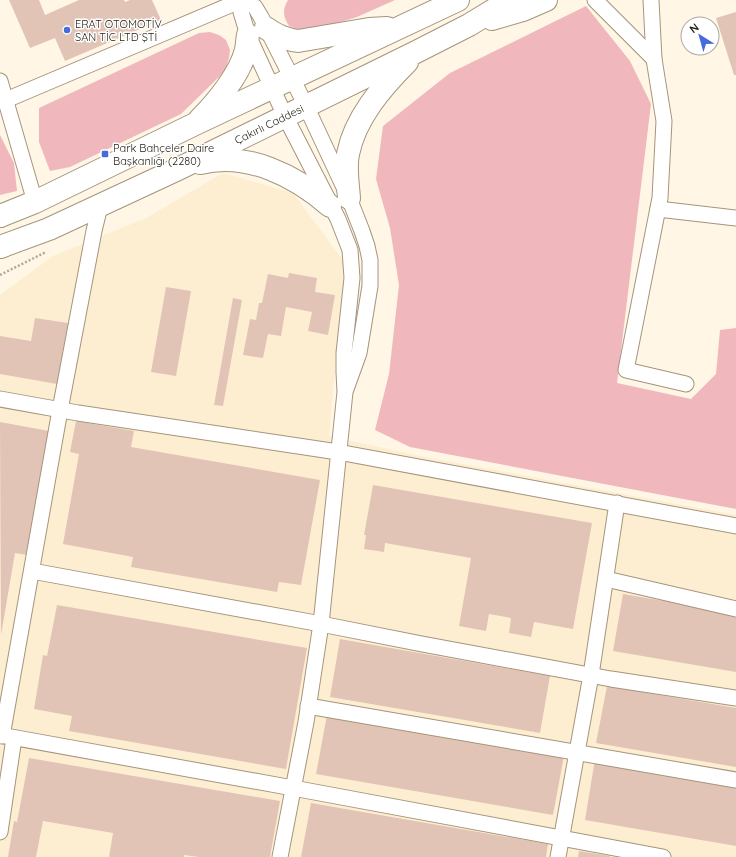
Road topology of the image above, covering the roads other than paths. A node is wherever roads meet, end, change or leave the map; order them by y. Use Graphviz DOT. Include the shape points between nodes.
graph roads {
  1 [pos="243,0"];
  2 [pos="458,0"];
  3 [pos="510,0"];
  4 [pos="546,0"];
  5 [pos="595,0"];
  6 [pos="651,0"];
  7 [pos="469,25"];
  8 [pos="401,27"];
  9 [pos="257,31"];
  10 [pos="416,52"];
  11 [pos="654,60"];
  12 [pos="292,78"];
  13 [pos="0,81"];
  14 [pos="272,88"];
  15 [pos="3,101"];
  16 [pos="306,106"];
  17 [pos="285,116"];
  18 [pos="195,124"];
  19 [pos="178,169"];
  20 [pos="35,202"];
  21 [pos="340,202"];
  22 [pos="100,206"];
  23 [pos="658,209"];
  24 [pos="0,216"];
  25 [pos="736,218"];
  26 [pos="1,247"];
  27 [pos="686,384"];
  28 [pos="345,392"];
  29 [pos="0,399"];
  30 [pos="60,410"];
  31 [pos="338,452"];
  32 [pos="617,504"];
  33 [pos="736,526"];
  34 [pos="32,571"];
  35 [pos="606,579"];
  36 [pos="736,609"];
  37 [pos="321,624"];
  38 [pos="591,676"];
  39 [pos="736,698"];
  40 [pos="308,706"];
  41 [pos="5,736"];
  42 [pos="577,752"];
  43 [pos="736,780"];
  44 [pos="293,788"];
  45 [pos="0,832"];
  46 [pos="561,838"];
  47 [pos="280,857"];
  48 [pos="558,857"];
  49 [pos="663,857"];
  1 -- 9 [label="street" via="241,12"];
  1 -- 15 [label="street"];
  2 -- 8 [label="main road"];
  3 -- 7 [label="main road, Çakırlı Caddesi"];
  4 -- 7 [label="main road" via="523,10"];
  5 -- 11 [label="street"];
  6 -- 11 [label="street"];
  7 -- 10 [label="main road, Çakırlı Caddesi"];
  8 -- 9 [label="main road" via="369,29 298,41"];
  8 -- 12 [label="main road"];
  9 -- 12 [label="street"];
  9 -- 14 [label="street"];
  9 -- 18 [label="main road" via="236,72 218,99"];
  10 -- 16 [label="main road, Çakırlı Caddesi"];
  10 -- 21 [label="main road" via="388,82 363,117 352,139"];
  11 -- 23 [label="street" via="664,121"];
  12 -- 14 [label="main road"];
  12 -- 16 [label="street"];
  13 -- 15 [label="street"];
  14 -- 17 [label="street"];
  14 -- 18 [label="main road"];
  15 -- 20 [label="street"];
  16 -- 17 [label="main road, Çakırlı Caddesi"];
  16 -- 21 [label="street"];
  17 -- 19 [label="main road, Çakırlı Caddesi"];
  17 -- 21 [label="street"];
  18 -- 20 [label="main road"];
  19 -- 21 [label="main road" via="213,161 232,160 252,164 292,178 318,195"];
  19 -- 22 [label="main road, Çakırlı Caddesi"];
  20 -- 24 [label="main road"];
  21 -- 28 [label="street" via="338,219 350,250 352,263 344,353"];
  21 -- 28 [label="street" via="362,231 371,273 359,353"];
  22 -- 26 [label="main road, Çakırlı Caddesi" via="50,229"];
  22 -- 30 [label="street"];
  23 -- 25 [label="street"];
  23 -- 27 [label="street" via="626,370"];
  28 -- 31 [label="street"];
  29 -- 30 [label="street"];
  30 -- 31 [label="street"];
  30 -- 34 [label="street"];
  31 -- 32 [label="street"];
  31 -- 37 [label="street"];
  32 -- 33 [label="street"];
  32 -- 35 [label="street"];
  34 -- 37 [label="street"];
  34 -- 41 [label="street"];
  35 -- 36 [label="street"];
  35 -- 38 [label="street"];
  37 -- 38 [label="street"];
  37 -- 40 [label="street"];
  38 -- 39 [label="street"];
  38 -- 42 [label="street"];
  40 -- 42 [label="street"];
  40 -- 44 [label="street"];
  41 -- 44 [label="street"];
  41 -- 45 [label="street"];
  42 -- 43 [label="street"];
  42 -- 46 [label="street"];
  44 -- 46 [label="street"];
  44 -- 47 [label="street"];
  46 -- 48 [label="street"];
  46 -- 49 [label="street"];
}
